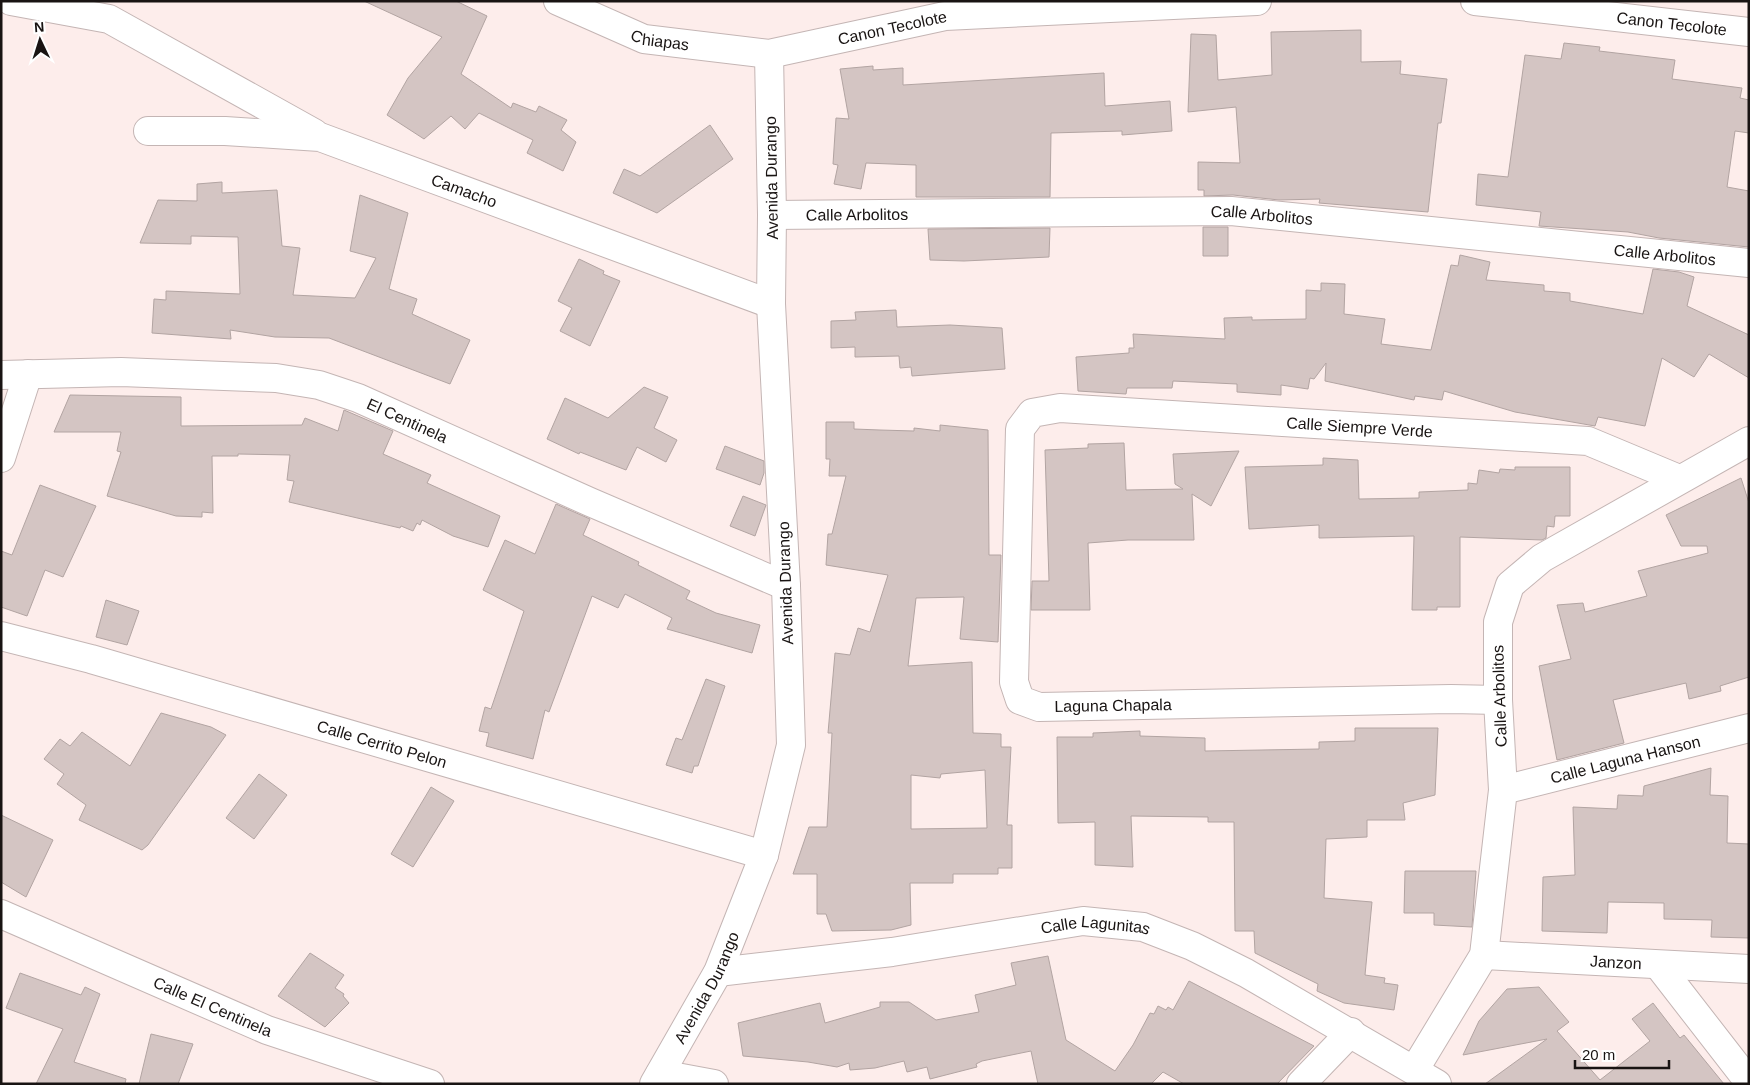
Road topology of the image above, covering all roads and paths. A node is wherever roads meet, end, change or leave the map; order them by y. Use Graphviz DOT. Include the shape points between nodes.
graph roads {
  1 [pos="12,1"];
  2 [pos="558,1"];
  3 [pos="1257,1"];
  4 [pos="1475,1"];
  5 [pos="1749,32"];
  6 [pos="769,54"];
  7 [pos="148,131"];
  8 [pos="320,137"];
  9 [pos="772,215"];
  10 [pos="1749,263"];
  11 [pos="771,304"];
  12 [pos="1,374"];
  13 [pos="28,374"];
  14 [pos="1032,413"];
  15 [pos="1749,441"];
  16 [pos="1,458"];
  17 [pos="1679,478"];
  18 [pos="786,586"];
  19 [pos="1,636"];
  20 [pos="1498,700"];
  21 [pos="1749,728"];
  22 [pos="1503,790"];
  23 [pos="764,855"];
  24 [pos="1,914"];
  25 [pos="1484,955"];
  26 [pos="1659,966"];
  27 [pos="1749,969"];
  28 [pos="718,972"];
  29 [pos="1352,1032"];
  30 [pos="1426,1076"];
  31 [pos="657,1079"];
  32 [pos="418,1082"];
  33 [pos="1749,1082"];
  34 [pos="714,1084"];
  35 [pos="1301,1084"];
  1 -- 8 [label="street" via="109,19"];
  2 -- 6 [label="street, Chiapas" via="644,39"];
  3 -- 6 [label="street, Canon Tecolote" via="946,16"];
  4 -- 5 [label="street, Canon Tecolote"];
  6 -- 9 [label="street, Avenida Durango"];
  7 -- 8 [label="street, Camacho" via="225,131"];
  8 -- 11 [label="street, Camacho"];
  9 -- 10 [label="street, Calle Arbolitos" via="1231,211"];
  9 -- 11 [label="street, Avenida Durango"];
  11 -- 18 [label="street, Avenida Durango"];
  12 -- 13 [label="street, El Centinela"];
  13 -- 16 [label="street"];
  13 -- 18 [label="street, El Centinela" via="150,373 276,378 319,385 358,398"];
  14 -- 17 [label="street, Calle Siempre Verde" via="1060,408 1588,442"];
  14 -- 20 [label="street, Laguna Chapala" via="1020,429 1014,682 1020,700 1039,707 1451,698"];
  15 -- 17 [label="street, Calle Arbolitos"];
  17 -- 20 [label="street, Calle Arbolitos" via="1542,558 1510,585 1498,622"];
  18 -- 23 [label="street, Avenida Durango" via="791,745"];
  19 -- 23 [label="street, Calle Cerrito Pelon"];
  20 -- 22 [label="street, Calle Arbolitos"];
  21 -- 22 [label="street, Calle Laguna Hanson"];
  22 -- 25 [label="street, Calle Arbolitos"];
  23 -- 28 [label="street, Avenida Durango"];
  24 -- 32 [label="street, Calle El Centinela" via="268,1030"];
  25 -- 26 [label="street, Janzon"];
  25 -- 30 [label="street, Calle Arbolitos"];
  26 -- 27 [label="street, Janzon"];
  26 -- 33 [label="street"];
  28 -- 29 [label="street, Calle Lagunitas" via="892,952 1083,921 1143,927 1192,946"];
  28 -- 31 [label="street, Avenida Durango"];
  29 -- 30 [label="street, Calle Lagunitas"];
  29 -- 35 [label="street"];
  31 -- 34 [label="street"];
}
